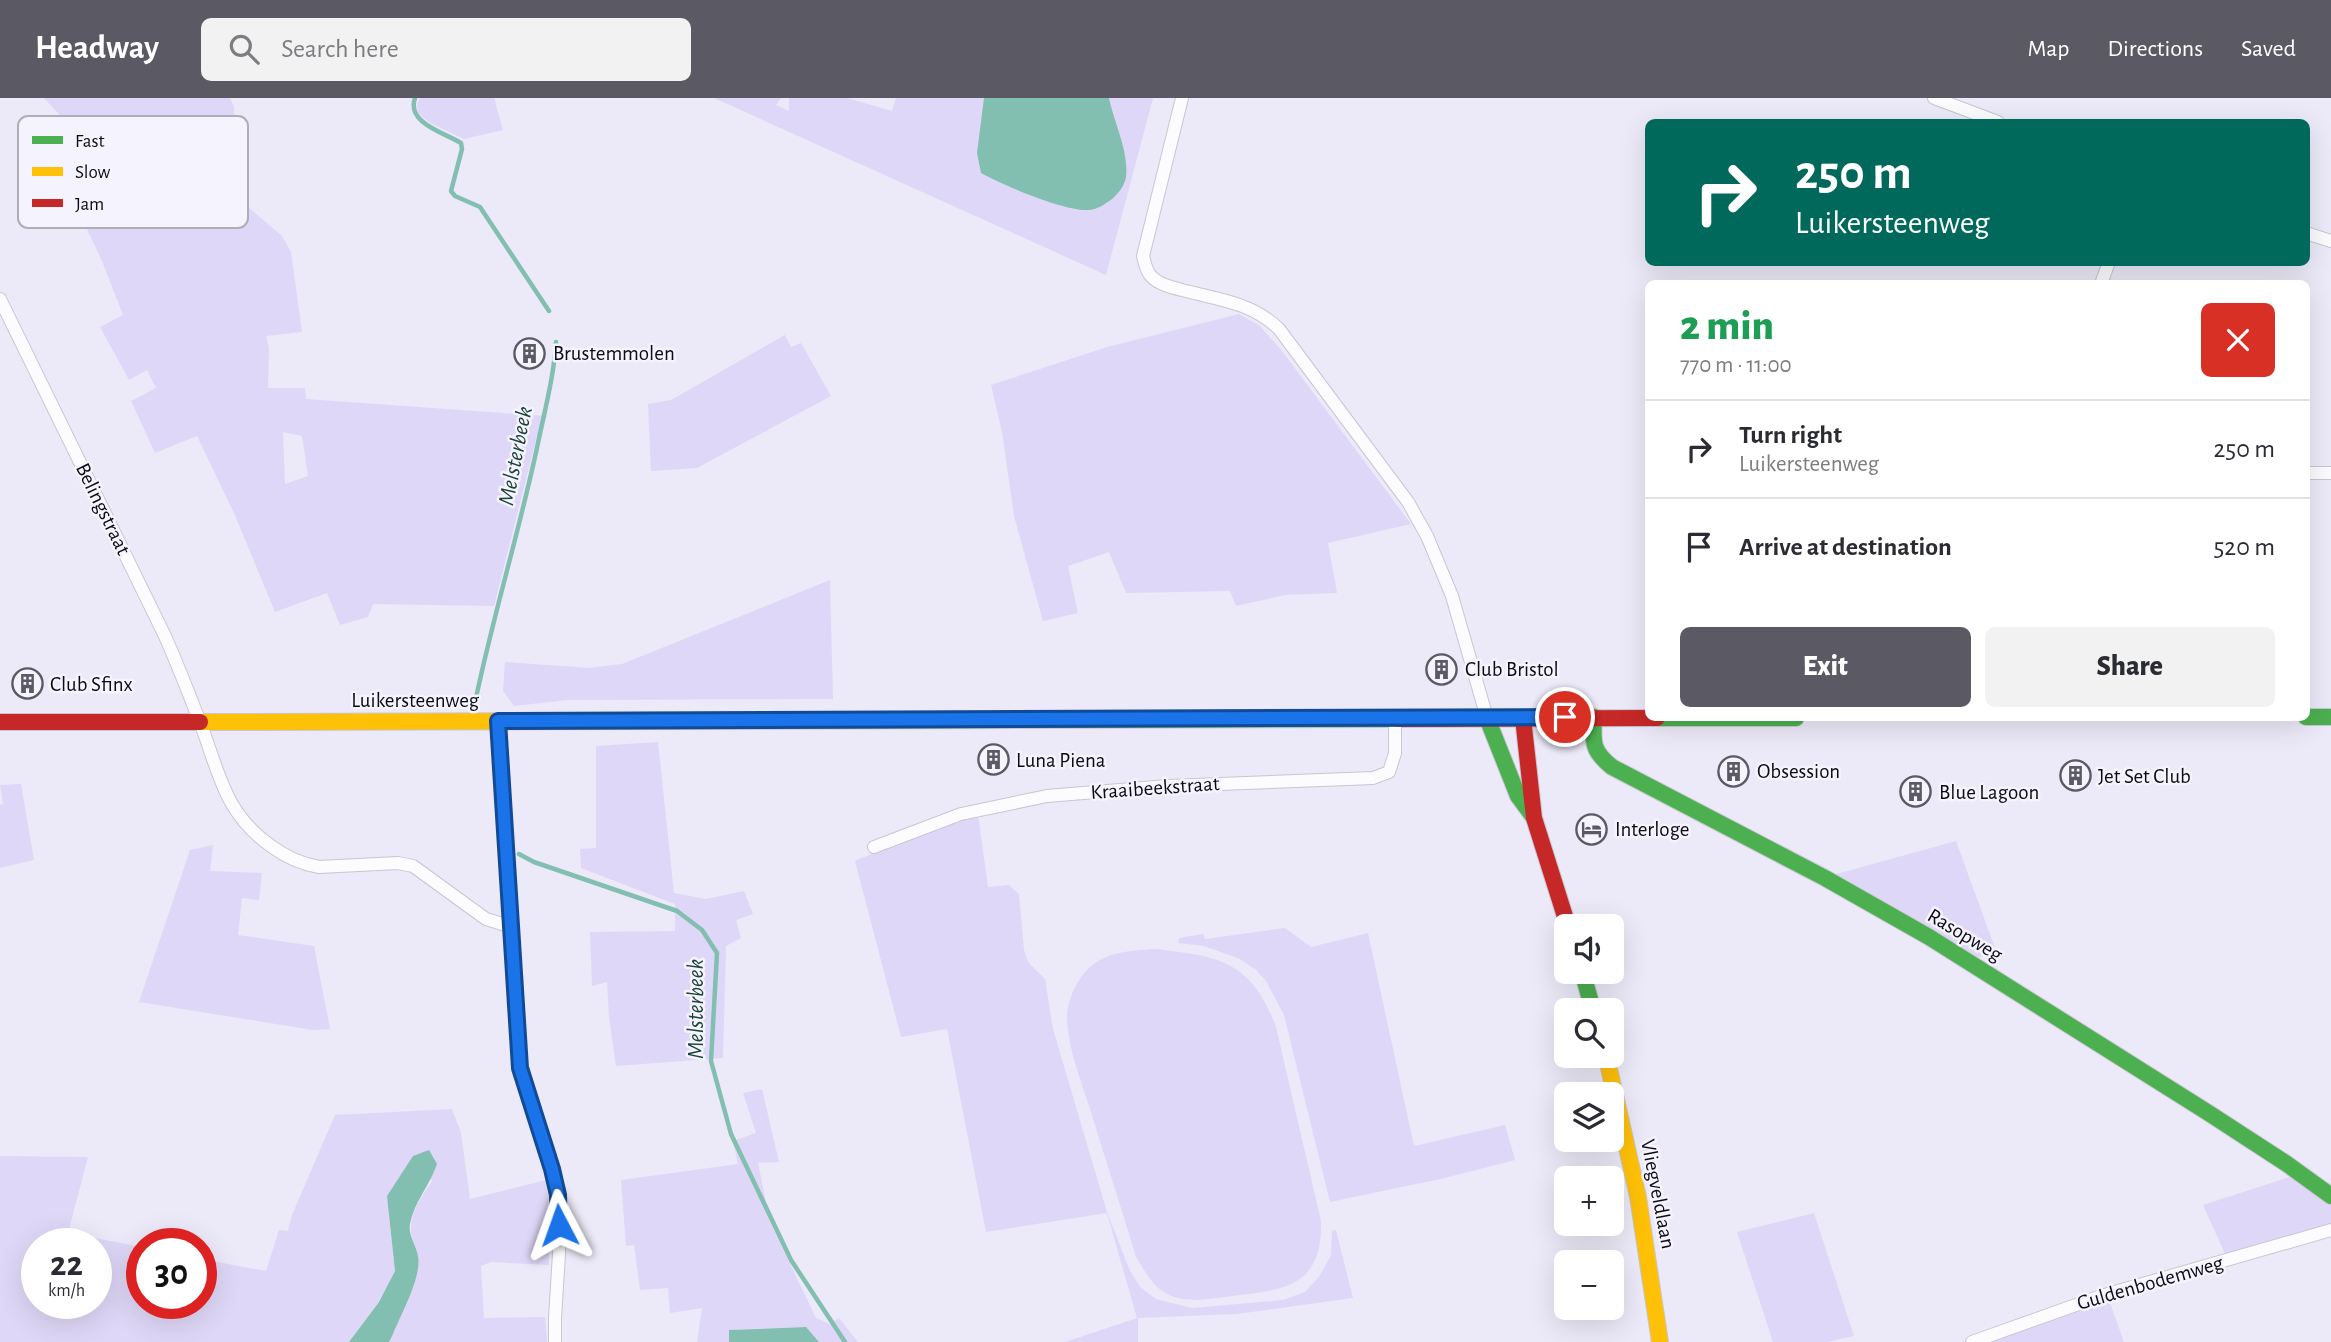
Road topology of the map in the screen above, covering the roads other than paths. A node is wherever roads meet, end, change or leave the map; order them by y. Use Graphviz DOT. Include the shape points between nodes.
graph roads {
  1 [pos="1182,98"];
  2 [pos="1934,98"];
  3 [pos="1990,119"];
  4 [pos="2310,234"];
  5 [pos="2331,241"];
  6 [pos="0,299"];
  7 [pos="2310,473"];
  8 [pos="2331,473"];
  9 [pos="2310,717"];
  10 [pos="2331,717"];
  11 [pos="1487,718"];
  12 [pos="1523,718"];
  13 [pos="1594,718"];
  14 [pos="1645,718"];
  15 [pos="1395,719"];
  16 [pos="498,721"];
  17 [pos="0,722"];
  18 [pos="200,722"];
  19 [pos="1534,818"];
  20 [pos="874,847"];
  21 [pos="1564,914"];
  22 [pos="512,927"];
  23 [pos="1609,1068"];
  24 [pos="2331,1196"];
  25 [pos="2331,1230"];
  26 [pos="555,1342"];
  27 [pos="1660,1342"];
  28 [pos="1972,1342"];
  1 -- 11 [label="street" via="1143,256 1147,273 1171,287 1248,307 1279,329 1408,502 1427,536 1459,617"];
  2 -- 3 [label="street"];
  4 -- 5 [label="street"];
  6 -- 18 [label="street, Belingstraat" via="163,632"];
  7 -- 8 [label="street"];
  9 -- 10 [label="main road"];
  11 -- 12 [label="main road, Luikersteenweg"];
  11 -- 15 [label="main road, Luikersteenweg"];
  11 -- 19 [label="main road" via="1518,796"];
  12 -- 13 [label="main road, Luikersteenweg"];
  12 -- 19 [label="main road"];
  13 -- 14 [label="main road, Luikersteenweg"];
  13 -- 24 [label="main road, Rasopweg" via="1595,755 1612,767 1929,937"];
  15 -- 16 [label="main road, Luikersteenweg"];
  15 -- 20 [label="street, Kraaibeekstraat" via="1395,753 1389,772 1373,778 1047,796 961,814"];
  16 -- 18 [label="main road, Luikersteenweg"];
  16 -- 22 [label="street"];
  17 -- 18 [label="main road, Luikersteenweg"];
  18 -- 22 [label="street, Belingstraat" via="232,806 251,830 284,855 319,867 413,866 486,919"];
  19 -- 21 [label="main road"];
  22 -- 26 [label="street" via="520,1068 558,1195"];
  23 -- 27 [label="main road, Vliegveldlaan" via="1632,1163"];
  25 -- 28 [label="street, Guldenbodemweg" via="2101,1296"];
}
